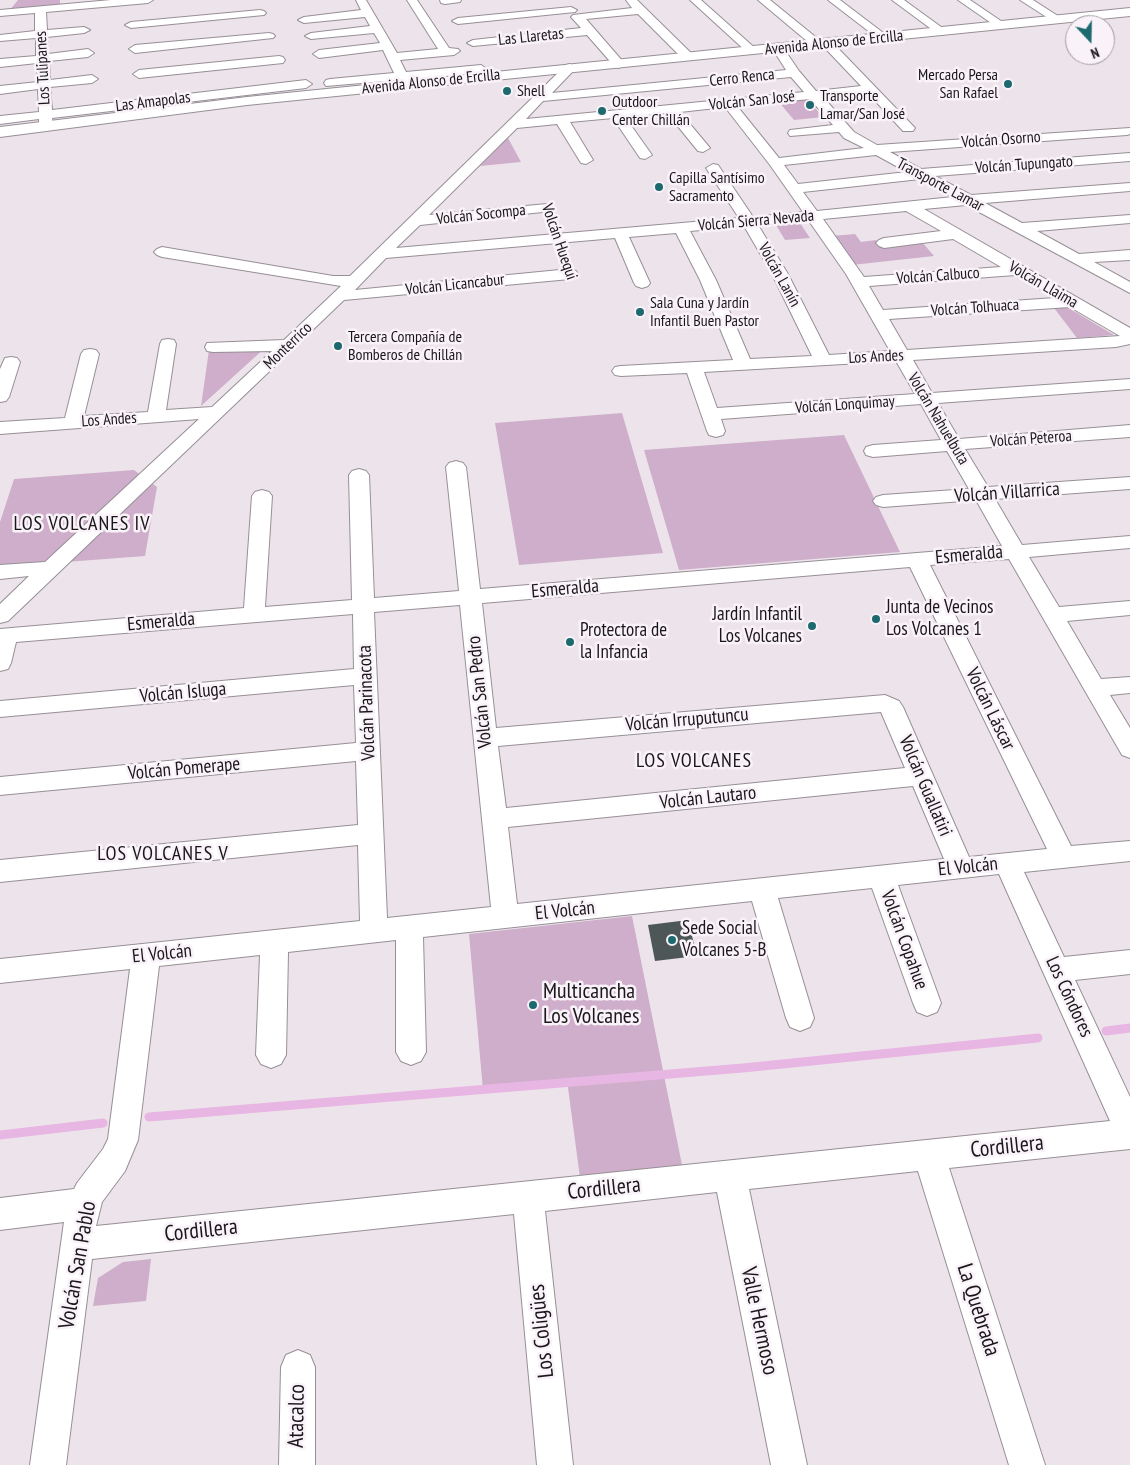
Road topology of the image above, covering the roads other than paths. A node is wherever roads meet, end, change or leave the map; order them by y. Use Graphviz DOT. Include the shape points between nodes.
graph roads {
  1 [pos="13,0"];
  2 [pos="148,0"];
  3 [pos="361,0"];
  4 [pos="412,0"];
  5 [pos="562,0"];
  6 [pos="631,0"];
  7 [pos="695,0"];
  8 [pos="763,0"];
  9 [pos="833,0"];
  10 [pos="897,0"];
  11 [pos="963,0"];
  12 [pos="1025,0"];
  13 [pos="72,3"];
  14 [pos="1124,7"];
  15 [pos="40,10"];
  16 [pos="641,10"];
  17 [pos="1,13"];
  18 [pos="216,13"];
  19 [pos="260,13"];
  20 [pos="368,13"];
  21 [pos="574,13"];
  22 [pos="1052,16"];
  23 [pos="304,20"];
  24 [pos="458,21"];
  25 [pos="998,22"];
  26 [pos="131,25"];
  27 [pos="981,27"];
  28 [pos="377,29"];
  29 [pos="84,30"];
  30 [pos="590,31"];
  31 [pos="942,32"];
  32 [pos="41,34"];
  33 [pos="269,36"];
  34 [pos="311,36"];
  35 [pos="0,38"];
  36 [pos="884,38"];
  37 [pos="473,43"];
  38 [pos="823,44"];
  39 [pos="778,48"];
  40 [pos="135,49"];
  41 [pos="752,51"];
  42 [pos="390,52"];
  43 [pos="88,53"];
  44 [pos="319,54"];
  45 [pos="688,57"];
  46 [pos="42,59"];
  47 [pos="279,60"];
  48 [pos="0,64"];
  49 [pos="619,64"];
  50 [pos="481,68"];
  51 [pos="570,68"];
  52 [pos="236,70"];
  53 [pos="794,73"];
  54 [pos="139,74"];
  55 [pos="92,78"];
  56 [pos="403,81"];
  57 [pos="330,83"];
  58 [pos="44,84"];
  59 [pos="306,84"];
  60 [pos="870,89"];
  61 [pos="0,90"];
  62 [pos="813,95"];
  63 [pos="540,98"];
  64 [pos="728,103"];
  65 [pos="671,109"];
  66 [pos="617,114"];
  67 [pos="1109,117"];
  68 [pos="561,119"];
  69 [pos="0,120"];
  70 [pos="46,120"];
  71 [pos="514,124"];
  72 [pos="843,128"];
  73 [pos="908,128"];
  74 [pos="1127,130"];
  75 [pos="0,132"];
  76 [pos="795,133"];
  77 [pos="702,148"];
  78 [pos="876,150"];
  79 [pos="645,154"];
  80 [pos="1130,157"];
  81 [pos="586,160"];
  82 [pos="775,162"];
  83 [pos="713,168"];
  84 [pos="920,174"];
  85 [pos="1130,187"];
  86 [pos="794,189"];
  87 [pos="542,193"];
  88 [pos="968,200"];
  89 [pos="908,206"];
  90 [pos="547,208"];
  91 [pos="814,216"];
  92 [pos="1130,219"];
  93 [pos="415,221"];
  94 [pos="749,222"];
  95 [pos="681,228"];
  96 [pos="1020,228"];
  97 [pos="620,234"];
  98 [pos="955,234"];
  99 [pos="558,239"];
  100 [pos="884,243"];
  101 [pos="162,252"];
  102 [pos="382,254"];
  103 [pos="1130,255"];
  104 [pos="1078,259"];
  105 [pos="1017,270"];
  106 [pos="570,274"];
  107 [pos="355,281"];
  108 [pos="642,282"];
  109 [pos="859,282"];
  110 [pos="1130,288"];
  111 [pos="576,291"];
  112 [pos="340,296"];
  113 [pos="1072,302"];
  114 [pos="878,315"];
  115 [pos="1130,337"];
  116 [pos="168,344"];
  117 [pos="288,345"];
  118 [pos="213,347"];
  119 [pos="90,354"];
  120 [pos="901,356"];
  121 [pos="823,360"];
  122 [pos="11,362"];
  123 [pos="744,365"];
  124 [pos="694,368"];
  125 [pos="622,371"];
  126 [pos="1130,384"];
  127 [pos="0,397"];
  128 [pos="927,399"];
  129 [pos="218,412"];
  130 [pos="710,414"];
  131 [pos="156,417"];
  132 [pos="73,423"];
  133 [pos="0,428"];
  134 [pos="716,431"];
  135 [pos="1130,431"];
  136 [pos="954,445"];
  137 [pos="873,451"];
  138 [pos="456,467"];
  139 [pos="359,475"];
  140 [pos="1130,483"];
  141 [pos="983,495"];
  142 [pos="262,496"];
  143 [pos="883,501"];
  144 [pos="1130,542"];
  145 [pos="1016,551"];
  146 [pos="917,560"];
  147 [pos="51,568"];
  148 [pos="0,572"];
  149 [pos="470,597"];
  150 [pos="364,606"];
  151 [pos="1130,608"];
  152 [pos="254,615"];
  153 [pos="1053,615"];
  154 [pos="2,629"];
  155 [pos="0,663"];
  156 [pos="366,676"];
  157 [pos="1130,685"];
  158 [pos="1095,688"];
  159 [pos="889,704"];
  160 [pos="0,709"];
  161 [pos="485,738"];
  162 [pos="1130,749"];
  163 [pos="368,751"];
  164 [pos="922,776"];
  165 [pos="0,786"];
  166 [pos="494,819"];
  167 [pos="371,834"];
  168 [pos="1130,852"];
  169 [pos="1064,858"];
  170 [pos="1007,863"];
  171 [pos="961,868"];
  172 [pos="0,871"];
  173 [pos="881,876"];
  174 [pos="762,889"];
  175 [pos="505,917"];
  176 [pos="409,927"];
  177 [pos="374,931"];
  178 [pos="274,942"];
  179 [pos="146,956"];
  180 [pos="1130,962"];
  181 [pos="1056,970"];
  182 [pos="0,971"];
  183 [pos="927,1003"];
  184 [pos="800,1018"];
  185 [pos="411,1052"];
  186 [pos="271,1055"];
  187 [pos="1130,1133"];
  188 [pos="929,1155"];
  189 [pos="730,1176"];
  190 [pos="528,1197"];
  191 [pos="84,1204"];
  192 [pos="0,1214"];
  193 [pos="77,1244"];
  194 [pos="298,1367"];
  195 [pos="48,1465"];
  196 [pos="297,1465"];
  197 [pos="555,1465"];
  198 [pos="789,1465"];
  199 [pos="1027,1465"];
  1 -- 17 [label="street"];
  2 -- 13 [label="street"];
  3 -- 20 [label="street"];
  4 -- 42 [label="street" via="450,52"];
  5 -- 21 [label="street"];
  6 -- 16 [label="street"];
  7 -- 41 [label="street"];
  8 -- 38 [label="street"];
  9 -- 36 [label="street"];
  10 -- 31 [label="street"];
  11 -- 25 [label="street"];
  12 -- 22 [label="street"];
  13 -- 15 [label="street"];
  14 -- 22 [label="main road, Avenida Alonso de Ercilla"];
  14 -- 27 [label="main road, Avenida Alonso de Ercilla"];
  15 -- 17 [label="street"];
  15 -- 32 [label="street, Los Tulipanes"];
  16 -- 21 [label="street"];
  16 -- 45 [label="street"];
  18 -- 19 [label="street"];
  18 -- 26 [label="street"];
  18 -- 52 [label="street"];
  20 -- 23 [label="street"];
  20 -- 28 [label="street"];
  21 -- 24 [label="street"];
  21 -- 30 [label="street"];
  22 -- 25 [label="main road, Avenida Alonso de Ercilla"];
  25 -- 27 [label="main road, Avenida Alonso de Ercilla"];
  27 -- 31 [label="main road, Avenida Alonso de Ercilla"];
  28 -- 34 [label="street"];
  28 -- 42 [label="street"];
  29 -- 32 [label="street"];
  30 -- 37 [label="street, Las Llaretas"];
  30 -- 49 [label="street"];
  31 -- 36 [label="main road, Avenida Alonso de Ercilla"];
  32 -- 35 [label="street"];
  32 -- 46 [label="street, Los Tulipanes"];
  33 -- 52 [label="street"];
  36 -- 38 [label="main road, Avenida Alonso de Ercilla"];
  38 -- 39 [label="main road, Avenida Alonso de Ercilla"];
  38 -- 60 [label="street"];
  39 -- 41 [label="main road, Avenida Alonso de Ercilla"];
  39 -- 53 [label="street, Transporte Lamar"];
  40 -- 52 [label="street"];
  41 -- 45 [label="main road, Avenida Alonso de Ercilla"];
  42 -- 44 [label="street"];
  42 -- 56 [label="street"];
  43 -- 46 [label="street"];
  45 -- 49 [label="main road, Avenida Alonso de Ercilla"];
  46 -- 48 [label="street"];
  46 -- 58 [label="street, Los Tulipanes"];
  47 -- 52 [label="street"];
  49 -- 51 [label="main road, Avenida Alonso de Ercilla"];
  50 -- 56 [label="street"];
  51 -- 56 [label="main road, Avenida Alonso de Ercilla"];
  51 -- 63 [label="street, Monterrico"];
  52 -- 54 [label="street"];
  52 -- 56 [label="main road, Avenida Alonso de Ercilla"];
  52 -- 59 [label="street"];
  52 -- 70 [label="main road, Avenida Alonso de Ercilla"];
  53 -- 62 [label="street, Transporte Lamar"];
  53 -- 63 [label="street, Cerro Renca"];
  55 -- 58 [label="street"];
  56 -- 57 [label="street"];
  58 -- 61 [label="street"];
  58 -- 70 [label="street, Los Tulipanes"];
  60 -- 62 [label="street, Volcán San José"];
  60 -- 73 [label="street"];
  62 -- 64 [label="street, Volcán San José"];
  62 -- 72 [label="street, Transporte Lamar"];
  63 -- 71 [label="street, Monterrico"];
  64 -- 65 [label="street, Volcán San José"];
  64 -- 82 [label="street, Volcán Nahuelbuta"];
  65 -- 66 [label="street, Volcán San José"];
  65 -- 77 [label="street"];
  66 -- 68 [label="street, Volcán San José"];
  66 -- 79 [label="street"];
  67 -- 74 [label="street"];
  68 -- 71 [label="street, Volcán San José"];
  68 -- 81 [label="street"];
  69 -- 70 [label="street"];
  70 -- 75 [label="main road, Avenida Alonso de Ercilla"];
  71 -- 93 [label="street, Monterrico"];
  72 -- 76 [label="street"];
  72 -- 78 [label="street, Transporte Lamar"];
  74 -- 78 [label="street, Volcán Osorno"];
  78 -- 82 [label="street, Volcán Osorno"];
  78 -- 84 [label="street, Transporte Lamar"];
  80 -- 84 [label="street, Volcán Tupungato"];
  82 -- 86 [label="street, Volcán Nahuelbuta"];
  83 -- 94 [label="street, Volcán Lanín"];
  84 -- 86 [label="street, Volcán Tupungato"];
  84 -- 88 [label="street, Transporte Lamar"];
  85 -- 88 [label="street, Volcán Sierra Nevada"];
  86 -- 91 [label="street, Volcán Nahuelbuta"];
  87 -- 90 [label="street, Volcán Huequi"];
  88 -- 89 [label="street, Volcán Sierra Nevada"];
  88 -- 96 [label="street, Transporte Lamar"];
  89 -- 91 [label="street, Volcán Sierra Nevada"];
  89 -- 98 [label="street, Volcán Llaima"];
  90 -- 93 [label="street, Volcán Socompa"];
  90 -- 99 [label="street, Volcán Huequi"];
  91 -- 94 [label="street, Volcán Sierra Nevada"];
  91 -- 109 [label="street, Volcán Nahuelbuta"];
  92 -- 96 [label="street"];
  93 -- 102 [label="street, Monterrico"];
  94 -- 95 [label="street, Volcán Sierra Nevada"];
  94 -- 121 [label="street, Volcán Lanín" via="794,299"];
  95 -- 97 [label="street, Volcán Sierra Nevada"];
  95 -- 123 [label="street" via="708,280"];
  96 -- 104 [label="street, Transporte Lamar"];
  97 -- 99 [label="street, Volcán Sierra Nevada"];
  97 -- 108 [label="street"];
  98 -- 100 [label="street"];
  98 -- 105 [label="street, Volcán Llaima"];
  99 -- 102 [label="street, Volcán Sierra Nevada"];
  99 -- 106 [label="street, Volcán Huequi"];
  101 -- 107 [label="street" via="333,281"];
  102 -- 107 [label="street, Monterrico"];
  103 -- 104 [label="street"];
  104 -- 110 [label="street, Transporte Lamar"];
  105 -- 109 [label="street, Volcán Calbuco"];
  105 -- 113 [label="street, Volcán Llaima"];
  106 -- 111 [label="street, Volcán Huequi"];
  106 -- 112 [label="street, Volcán Licancabur"];
  107 -- 112 [label="street, Monterrico"];
  109 -- 114 [label="street, Volcán Nahuelbuta"];
  112 -- 117 [label="street, Monterrico"];
  113 -- 114 [label="street, Volcán Tolhuaca"];
  113 -- 115 [label="street, Volcán Llaima"];
  114 -- 120 [label="street, Volcán Nahuelbuta"];
  115 -- 120 [label="street, Los Andes" via="1116,342"];
  116 -- 131 [label="street"];
  117 -- 118 [label="street"];
  117 -- 129 [label="street, Monterrico"];
  119 -- 132 [label="street"];
  120 -- 121 [label="street, Los Andes"];
  120 -- 128 [label="street, Volcán Nahuelbuta"];
  121 -- 123 [label="street, Los Andes"];
  122 -- 127 [label="street"];
  123 -- 124 [label="street, Los Andes"];
  124 -- 125 [label="street, Los Andes"];
  124 -- 130 [label="street"];
  126 -- 128 [label="street, Volcán Lonquimay"];
  128 -- 130 [label="street, Volcán Lonquimay"];
  128 -- 136 [label="street, Volcán Nahuelbuta"];
  129 -- 131 [label="street, Los Andes"];
  129 -- 147 [label="street, Monterrico"];
  130 -- 134 [label="street"];
  131 -- 132 [label="street, Los Andes"];
  132 -- 133 [label="street, Los Andes"];
  135 -- 136 [label="street, Volcán Peteroa"];
  136 -- 137 [label="street, Volcán Peteroa"];
  136 -- 141 [label="street, Volcán Nahuelbuta"];
  138 -- 149 [label="street, Volcán San Pedro"];
  139 -- 150 [label="street, Volcán Parinacota"];
  140 -- 141 [label="street, Volcán Villarrica"];
  141 -- 143 [label="street, Volcán Villarrica"];
  141 -- 145 [label="street, Volcán Nahuelbuta"];
  142 -- 152 [label="street"];
  144 -- 145 [label="street, Esmeralda"];
  145 -- 146 [label="street, Esmeralda"];
  145 -- 153 [label="street, Volcán Nahuelbuta"];
  146 -- 149 [label="street, Esmeralda"];
  146 -- 169 [label="street, Volcán Láscar"];
  147 -- 148 [label="street"];
  147 -- 154 [label="street, Monterrico"];
  149 -- 150 [label="street, Esmeralda"];
  149 -- 161 [label="street, Volcán San Pedro"];
  150 -- 152 [label="street, Esmeralda"];
  150 -- 156 [label="street, Volcán Parinacota"];
  151 -- 153 [label="street"];
  152 -- 154 [label="street, Esmeralda"];
  153 -- 158 [label="street, Volcán Nahuelbuta"];
  154 -- 155 [label="street"];
  156 -- 160 [label="street, Volcán Isluga"];
  156 -- 163 [label="street, Volcán Parinacota"];
  157 -- 158 [label="street"];
  158 -- 162 [label="street, Volcán Nahuelbuta"];
  159 -- 161 [label="street, Volcán Irruputuncu"];
  159 -- 164 [label="street, Volcán Guallatiri"];
  161 -- 166 [label="street, Volcán San Pedro"];
  163 -- 165 [label="street, Volcán Pomerape"];
  163 -- 167 [label="street, Volcán Parinacota"];
  164 -- 166 [label="street, Volcán Lautaro"];
  164 -- 171 [label="street, Volcán Guallatiri"];
  166 -- 175 [label="street, Volcán San Pedro"];
  167 -- 172 [label="street"];
  167 -- 177 [label="street, Volcán Parinacota"];
  168 -- 169 [label="street, El Volcán"];
  169 -- 170 [label="street, El Volcán"];
  170 -- 171 [label="street, El Volcán"];
  170 -- 181 [label="street, Los Cóndores"];
  171 -- 173 [label="street, El Volcán"];
  173 -- 174 [label="street, El Volcán"];
  173 -- 183 [label="street, Volcán Copahue"];
  174 -- 175 [label="street, El Volcán"];
  174 -- 184 [label="street"];
  175 -- 176 [label="street, El Volcán"];
  176 -- 177 [label="street, El Volcán"];
  176 -- 185 [label="street"];
  177 -- 178 [label="street, El Volcán"];
  178 -- 179 [label="street, El Volcán"];
  178 -- 186 [label="street"];
  179 -- 182 [label="street, El Volcán"];
  179 -- 191 [label="street, Volcán San Pablo" via="123,1140 114,1160"];
  180 -- 181 [label="street"];
  181 -- 187 [label="street, Los Cóndores"];
  187 -- 188 [label="street, Cordillera"];
  188 -- 189 [label="street, Cordillera"];
  188 -- 199 [label="street, La Quebrada"];
  189 -- 190 [label="street, Cordillera"];
  189 -- 198 [label="street, Valle Hermoso"];
  190 -- 193 [label="street, Cordillera"];
  190 -- 197 [label="street, Los Coligües"];
  191 -- 192 [label="street"];
  191 -- 193 [label="street, Volcán San Pablo"];
  193 -- 195 [label="street, Volcán San Pablo"];
  194 -- 196 [label="street, Atacalco"];
}
